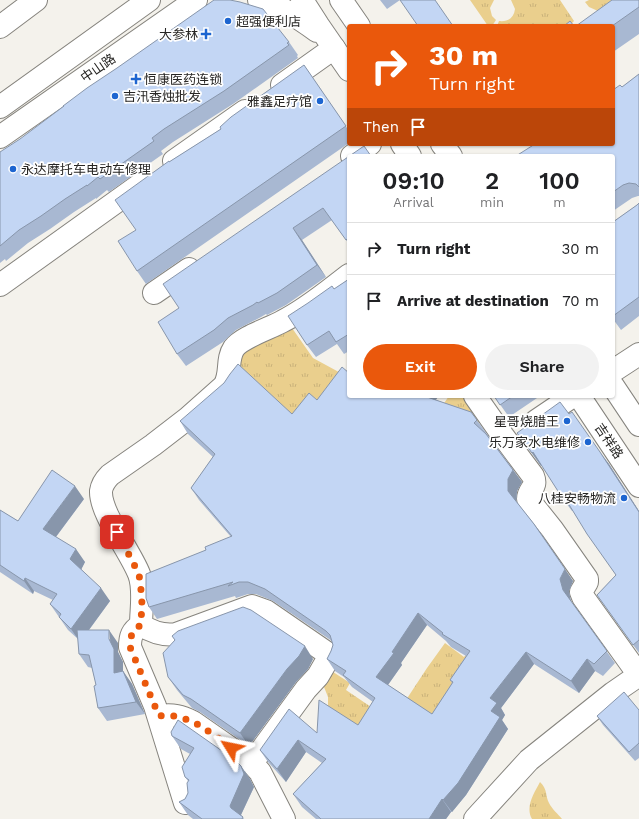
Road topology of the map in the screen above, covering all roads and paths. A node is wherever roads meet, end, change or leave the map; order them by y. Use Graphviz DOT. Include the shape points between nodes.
graph roads {
  1 [pos="36,0"];
  2 [pos="149,0"];
  3 [pos="196,0"];
  4 [pos="259,0"];
  5 [pos="302,0"];
  6 [pos="341,0"];
  7 [pos="358,24"];
  8 [pos="0,27"];
  9 [pos="331,44"];
  10 [pos="347,67"];
  11 [pos="0,107"];
  12 [pos="0,137"];
  13 [pos="367,146"];
  14 [pos="355,154"];
  15 [pos="206,257"];
  16 [pos="347,276"];
  17 [pos="0,285"];
  18 [pos="154,293"];
  19 [pos="639,354"];
  20 [pos="615,370"];
  21 [pos="615,389"];
  22 [pos="476,398"];
  23 [pos="570,398"];
  24 [pos="580,398"];
  25 [pos="639,425"];
  26 [pos="508,442"];
  27 [pos="639,486"];
  28 [pos="141,625"];
  29 [pos="639,675"];
  30 [pos="159,716"];
  31 [pos="252,763"];
  32 [pos="185,802"];
  33 [pos="284,819"];
  34 [pos="475,819"];
  1 -- 8 [label="street"];
  2 -- 11 [label="street, 中山路"];
  3 -- 12 [label="street, 中山路"];
  4 -- 9 [label="street" via="294,14"];
  5 -- 9 [label="street"];
  6 -- 7 [label="street"];
  9 -- 10 [label="street"];
  9 -- 17 [label="street"];
  13 -- 14 [label="street"];
  15 -- 18 [label="street"];
  16 -- 28 [label="street" via="283,321 256,333 235,347 224,386 182,423 104,481 101,489 104,507 139,574 142,598"];
  19 -- 20 [label="street"];
  21 -- 25 [label="street"];
  22 -- 26 [label="street"];
  23 -- 26 [label="street"];
  24 -- 27 [label="street, 吉祥路"];
  26 -- 29 [label="street" via="534,476 534,486 528,499 587,579 581,592 583,597"];
  28 -- 30 [label="street" via="130,637 130,647"];
  28 -- 31 [label="street" via="156,633 176,634 252,606 266,611 327,653 329,657 318,676 306,688"];
  29 -- 34 [label="street" via="529,760"];
  30 -- 31 [label="street" via="170,714 193,722"];
  30 -- 32 [label="street"];
  31 -- 33 [label="street" via="260,772"];
}
